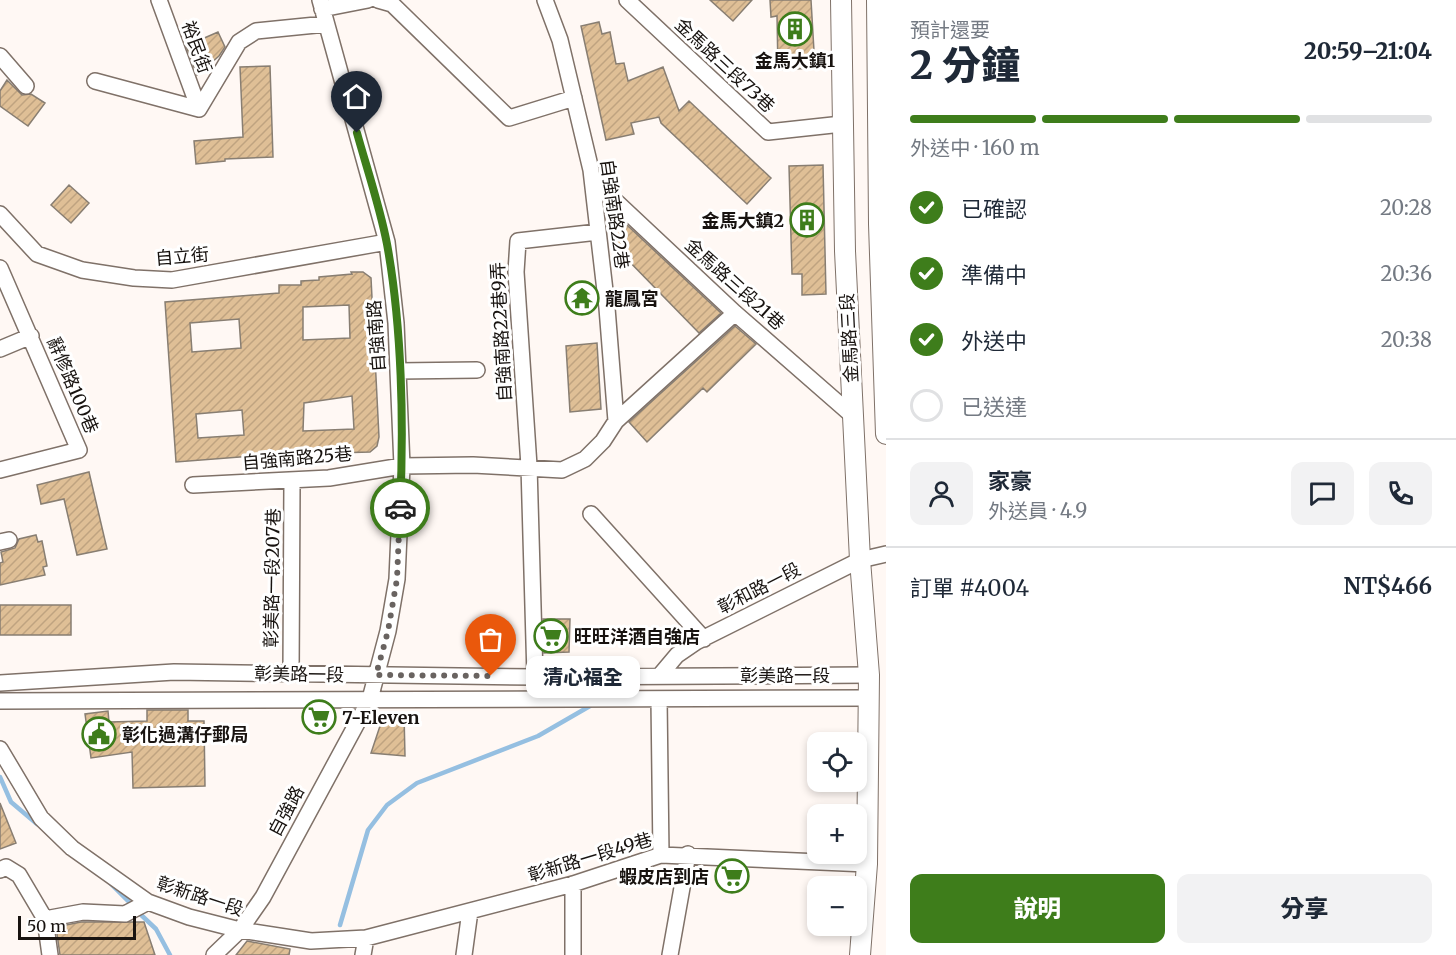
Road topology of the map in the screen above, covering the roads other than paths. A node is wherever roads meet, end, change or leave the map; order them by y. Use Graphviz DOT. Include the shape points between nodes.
graph roads {
  1 [pos="159,0"];
  2 [pos="368,0"];
  3 [pos="378,0"];
  4 [pos="545,0"];
  5 [pos="627,0"];
  6 [pos="841,0"];
  7 [pos="877,0"];
  8 [pos="323,11"];
  9 [pos="0,56"];
  10 [pos="95,81"];
  11 [pos="26,86"];
  12 [pos="574,98"];
  13 [pos="199,109"];
  14 [pos="842,124"];
  15 [pos="592,179"];
  16 [pos="0,214"];
  17 [pos="598,232"];
  18 [pos="387,242"];
  19 [pos="0,268"];
  20 [pos="735,313"];
  21 [pos="31,336"];
  22 [pos="0,349"];
  23 [pos="477,370"];
  24 [pos="398,371"];
  25 [pos="853,416"];
  26 [pos="616,422"];
  27 [pos="886,434"];
  28 [pos="402,466"];
  29 [pos="529,466"];
  30 [pos="0,470"];
  31 [pos="292,483"];
  32 [pos="194,485"];
  33 [pos="591,514"];
  34 [pos="886,554"];
  35 [pos="860,560"];
  36 [pos="704,639"];
  37 [pos="291,674"];
  38 [pos="376,675"];
  39 [pos="661,675"];
  40 [pos="878,675"];
  41 [pos="535,677"];
  42 [pos="0,683"];
  43 [pos="877,698"];
  44 [pos="370,699"];
  45 [pos="659,699"];
  46 [pos="0,701"];
  47 [pos="0,749"];
  48 [pos="8,775"];
  49 [pos="688,854"];
  50 [pos="661,855"];
  51 [pos="807,861"];
  52 [pos="867,864"];
  53 [pos="0,870"];
  54 [pos="573,885"];
  55 [pos="148,902"];
  56 [pos="470,911"];
  57 [pos="45,919"];
  58 [pos="240,930"];
  59 [pos="366,938"];
  60 [pos="50,955"];
  61 [pos="214,955"];
  62 [pos="363,955"];
  63 [pos="464,955"];
  64 [pos="573,955"];
  65 [pos="670,955"];
  66 [pos="860,955"];
  1 -- 13 [label="street, 裕民街"];
  2 -- 8 [label="street"];
  3 -- 12 [label="street" via="392,4 509,118"];
  4 -- 12 [label="street, 自強南路22巷" via="560,40"];
  5 -- 14 [label="street, 金馬路三段73巷" via="768,132"];
  6 -- 14 [label="main road, 金馬路三段"];
  7 -- 27 [label="main road, 金馬路三段"];
  8 -- 13 [label="street" via="256,31 239,42"];
  8 -- 18 [label="street, 自強南路"];
  9 -- 11 [label="street"];
  10 -- 13 [label="street"];
  12 -- 15 [label="street, 自強南路22巷"];
  14 -- 25 [label="main road, 金馬路三段"];
  15 -- 17 [label="street, 自強南路22巷"];
  15 -- 20 [label="street, 金馬路三段21巷"];
  16 -- 18 [label="street, 自立街" via="37,254 82,270 134,278 172,280"];
  17 -- 26 [label="street, 自強南路22巷"];
  17 -- 29 [label="street, 自強南路22巷9弄" via="518,241 516,272"];
  18 -- 24 [label="street, 自強南路"];
  19 -- 21 [label="street, 辭修路100巷"];
  20 -- 25 [label="street, 金馬路三段21巷"];
  20 -- 26 [label="street"];
  21 -- 22 [label="street, 辭修路100巷"];
  21 -- 30 [label="street, 辭修路100巷" via="79,450"];
  23 -- 24 [label="street"];
  24 -- 28 [label="street, 自強南路"];
  25 -- 35 [label="main road, 金馬路三段"];
  26 -- 29 [label="street" via="585,459 562,470"];
  28 -- 29 [label="street"];
  28 -- 32 [label="street, 自強南路25巷" via="329,478"];
  28 -- 38 [label="street, 自強南路" via="397,579"];
  29 -- 41 [label="street"];
  31 -- 37 [label="street, 彰美路一段207巷"];
  33 -- 36 [label="street"];
  34 -- 35 [label="street, 彰和路一段"];
  35 -- 36 [label="street, 彰和路一段"];
  35 -- 40 [label="main road, 金馬路三段"];
  36 -- 39 [label="street, 彰和路一段" via="677,655"];
  37 -- 38 [label="street, 彰美路一段"];
  37 -- 42 [label="street, 彰美路一段" via="174,672"];
  38 -- 41 [label="street, 彰美路一段"];
  38 -- 44 [label="street, 自強路"];
  39 -- 40 [label="street, 彰美路一段"];
  39 -- 41 [label="street, 彰美路一段"];
  40 -- 43 [label="main road, 金馬路三段"];
  43 -- 45 [label="street, 彰美路一段"];
  43 -- 52 [label="main road, 金馬路三段"];
  44 -- 45 [label="street, 彰美路一段"];
  44 -- 46 [label="street, 彰美路一段"];
  44 -- 58 [label="street, 自強路" via="263,897"];
  45 -- 50 [label="street"];
  47 -- 48 [label="street, 彰新路一段"];
  48 -- 55 [label="street, 彰新路一段" via="41,818 72,848"];
  49 -- 50 [label="street, 彰新路一段49巷"];
  49 -- 51 [label="street, 彰新路一段49巷"];
  49 -- 65 [label="street"];
  50 -- 54 [label="street, 彰新路一段49巷"];
  52 -- 66 [label="main road, 金馬路三段"];
  53 -- 57 [label="street" via="6,867 19,875"];
  54 -- 56 [label="street, 彰新路一段49巷"];
  54 -- 64 [label="street"];
  55 -- 57 [label="street" via="125,914 83,912"];
  55 -- 58 [label="street, 彰新路一段"];
  56 -- 59 [label="street, 彰新路一段49巷"];
  56 -- 63 [label="street"];
  57 -- 60 [label="street"];
  58 -- 59 [label="street, 彰新路一段" via="311,941"];
  58 -- 61 [label="street, 自強路"];
  59 -- 62 [label="street"];
}
